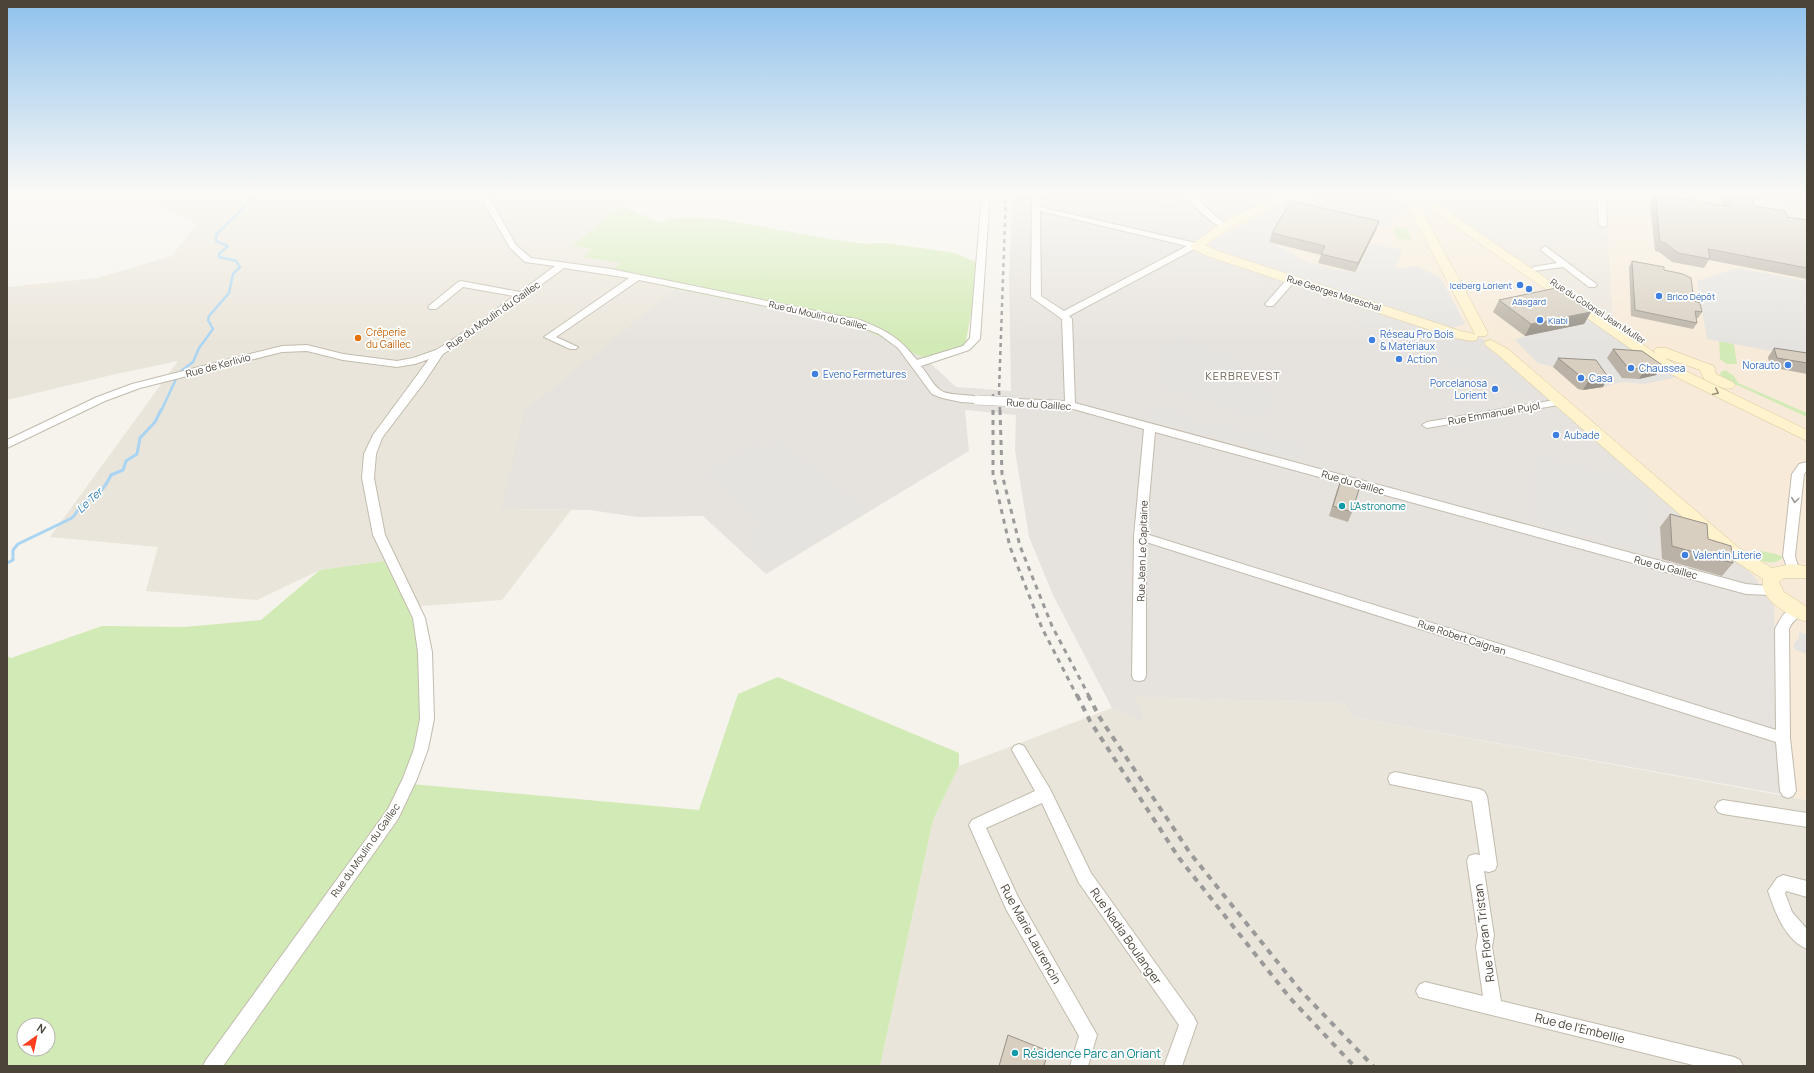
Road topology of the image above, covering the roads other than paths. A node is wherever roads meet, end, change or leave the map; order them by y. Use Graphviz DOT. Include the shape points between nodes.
graph roads {
  1 [pos="512,244"];
  2 [pos="982,244"];
  3 [pos="1036,244"];
  4 [pos="1188,244"];
  5 [pos="1199,244"];
  6 [pos="1434,244"];
  7 [pos="1488,244"];
  8 [pos="1500,244"];
  9 [pos="1196,246"];
  10 [pos="1545,249"];
  11 [pos="1564,264"];
  12 [pos="561,266"];
  13 [pos="1536,269"];
  14 [pos="636,278"];
  15 [pos="1292,279"];
  16 [pos="1592,285"];
  17 [pos="522,295"];
  18 [pos="1270,304"];
  19 [pos="433,307"];
  20 [pos="1064,315"];
  21 [pos="1482,338"];
  22 [pos="573,347"];
  23 [pos="439,352"];
  24 [pos="916,364"];
  25 [pos="1709,376"];
  26 [pos="1688,378"];
  27 [pos="977,400"];
  28 [pos="1560,402"];
  29 [pos="1070,405"];
  30 [pos="1807,424"];
  31 [pos="1427,425"];
  32 [pos="1150,427"];
  33 [pos="1807,436"];
  34 [pos="7,444"];
  35 [pos="1807,466"];
  36 [pos="1140,536"];
  37 [pos="1800,571"];
  38 [pos="1773,584"];
  39 [pos="1802,613"];
  40 [pos="1139,676"];
  41 [pos="1783,738"];
  42 [pos="1019,750"];
  43 [pos="1395,779"];
  44 [pos="1788,791"];
  45 [pos="1047,800"];
  46 [pos="1723,807"];
  47 [pos="1807,820"];
  48 [pos="1807,889"];
  49 [pos="1807,941"];
  50 [pos="1424,991"];
  51 [pos="1493,1007"];
  52 [pos="1695,1061"];
  53 [pos="212,1066"];
  54 [pos="1079,1066"];
  55 [pos="1173,1066"];
  56 [pos="1734,1066"];
  1 -- 12 [label="street, Rue du Moulin du Gaillec" via="528,260"];
  2 -- 24 [label="street" via="975,339 966,348"];
  3 -- 20 [label="street" via="1036,297"];
  4 -- 9 [label="street"];
  5 -- 9 [label="main road"];
  6 -- 21 [label="main road"];
  7 -- 26 [label="main road, Rue du Colonel Jean Muller" via="1614,332"];
  8 -- 13 [label="main road, Rue du Colonel Jean Muller"];
  9 -- 15 [label="main road, Rue Georges Mareschal"];
  9 -- 20 [label="street" via="1182,251"];
  10 -- 11 [label="street"];
  11 -- 13 [label="street"];
  11 -- 16 [label="street"];
  12 -- 14 [label="street, Rue du Moulin du Gaillec"];
  12 -- 17 [label="street, Rue du Moulin du Gaillec"];
  13 -- 25 [label="main road, Rue du Colonel Jean Muller" via="1634,336 1679,359 1704,365 1709,369"];
  14 -- 22 [label="street" via="549,337"];
  14 -- 24 [label="street, Rue du Moulin du Gaillec" via="857,322 888,336 901,346"];
  15 -- 18 [label="street"];
  15 -- 21 [label="main road, Rue Georges Mareschal" via="1459,335"];
  17 -- 19 [label="street" via="461,284"];
  17 -- 23 [label="street, Rue du Moulin du Gaillec" via="478,328"];
  20 -- 29 [label="street" via="1067,318"];
  21 -- 28 [label="main road" via="1503,352"];
  23 -- 34 [label="street, Rue de Kerlivio" via="415,361 397,364 343,357 307,348 282,349 129,389 101,399"];
  23 -- 53 [label="street, Rue du Moulin du Gaillec" via="377,437 370,454 368,478 379,536 423,634 427,719 421,749 410,779 392,814"];
  24 -- 27 [label="street, Rue du Moulin du Gaillec" via="932,388 942,395"];
  25 -- 26 [label="main road"];
  25 -- 30 [label="main road, Rue du Colonel Jean Muller"];
  26 -- 33 [label="main road, Rue du Colonel Jean Muller, one-way"];
  27 -- 29 [label="street, Rue du Gaillec, bridge"];
  28 -- 31 [label="street, Rue Emmanuel Pujol"];
  28 -- 38 [label="main road"];
  29 -- 32 [label="street, Rue du Gaillec"];
  32 -- 36 [label="street, Rue Jean Le Capitaine"];
  32 -- 38 [label="street, Rue du Gaillec" via="1738,587"];
  35 -- 37 [label="street, one-way" via="1798,474 1789,556"];
  36 -- 40 [label="street, Rue Jean Le Capitaine"];
  36 -- 41 [label="street, Rue Robert Caignan"];
  37 -- 38 [label="main road" via="1776,572"];
  38 -- 39 [label="main road" via="1787,605"];
  39 -- 41 [label="street" via="1786,618 1782,629"];
  41 -- 44 [label="street"];
  42 -- 45 [label="street"];
  43 -- 51 [label="street, Rue Floran Tristan" via="1479,796 1489,864 1475,861"];
  45 -- 54 [label="street, Rue Marie Laurencin" via="977,825 1012,903 1088,1035"];
  45 -- 55 [label="street, Rue Nadia Boulanger" via="1085,878 1188,1023"];
  46 -- 47 [label="street"];
  48 -- 49 [label="street" via="1783,883 1776,891 1785,917"];
  50 -- 51 [label="street, Rue de l'Embellie"];
  51 -- 52 [label="street, Rue de l'Embellie"];
  52 -- 56 [label="street, Rue de l'Embellie"];
}
